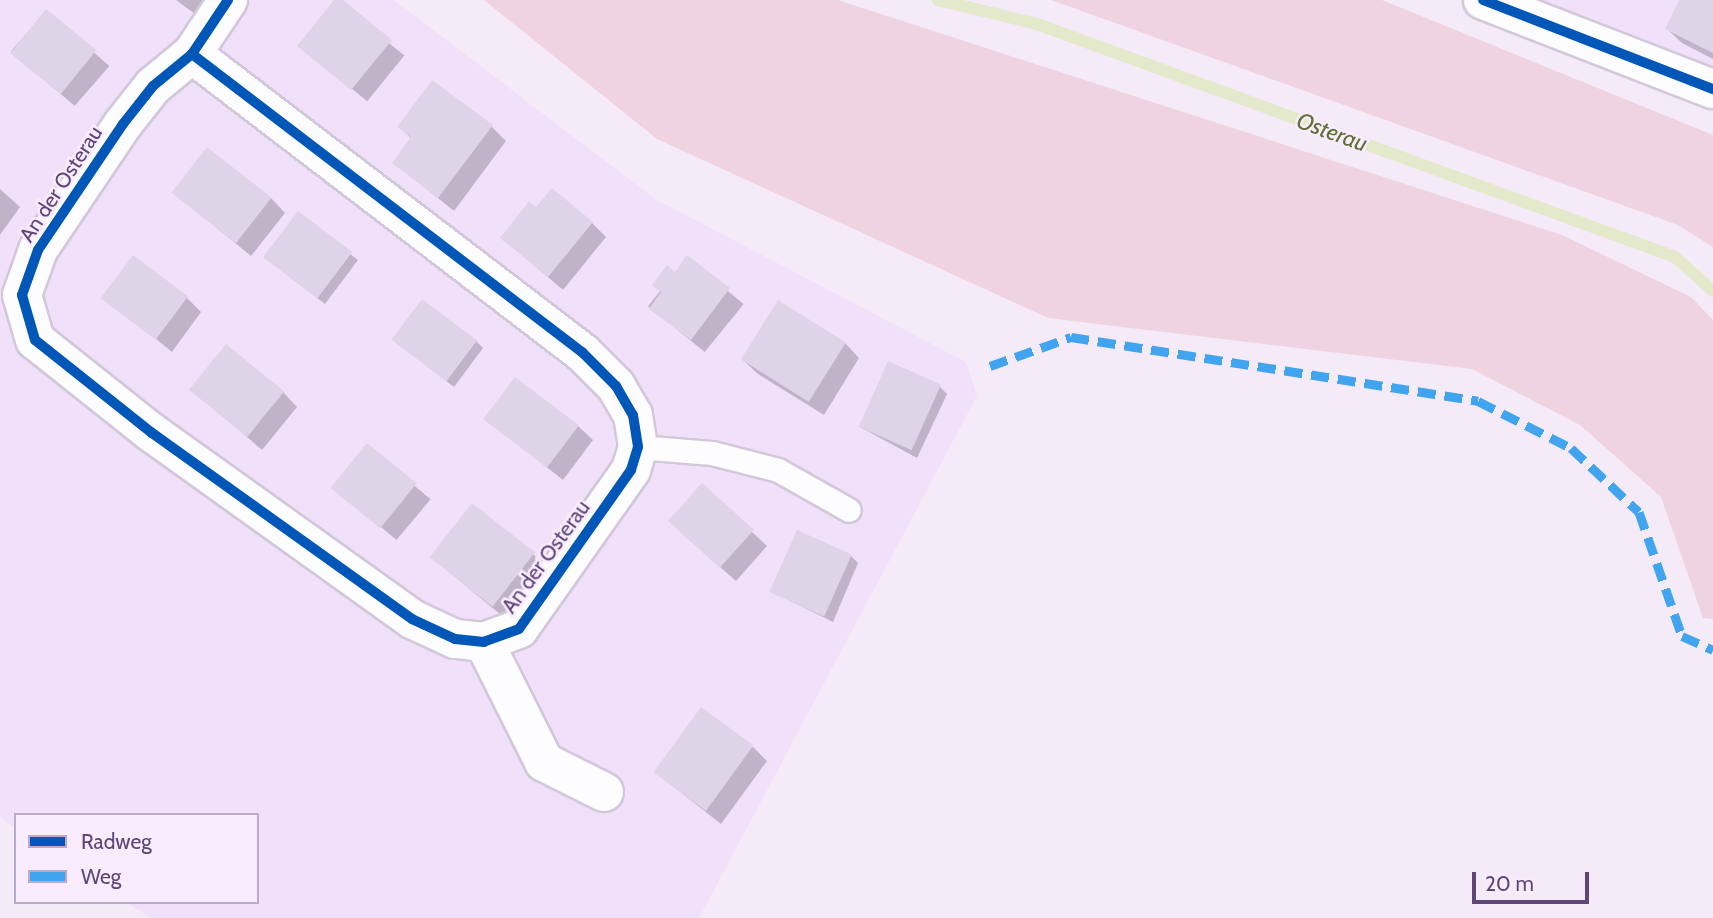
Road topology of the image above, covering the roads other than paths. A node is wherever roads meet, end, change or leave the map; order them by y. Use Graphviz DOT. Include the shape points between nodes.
graph roads {
  1 [pos="228,0"];
  2 [pos="1483,0"];
  3 [pos="192,54"];
  4 [pos="1713,89"];
  5 [pos="638,447"];
  6 [pos="849,510"];
  7 [pos="484,642"];
  8 [pos="604,792"];
  1 -- 3 [label="street, An der Osterau"];
  2 -- 4 [label="street"];
  3 -- 5 [label="street" via="582,352 616,386 633,415"];
  3 -- 7 [label="street, An der Osterau" via="138,105 38,250 22,295 35,340 152,433 412,618 455,639"];
  5 -- 6 [label="lane" via="712,453 778,470"];
  5 -- 7 [label="street, An der Osterau" via="631,470 519,629"];
  7 -- 8 [label="street" via="544,762"];
}
